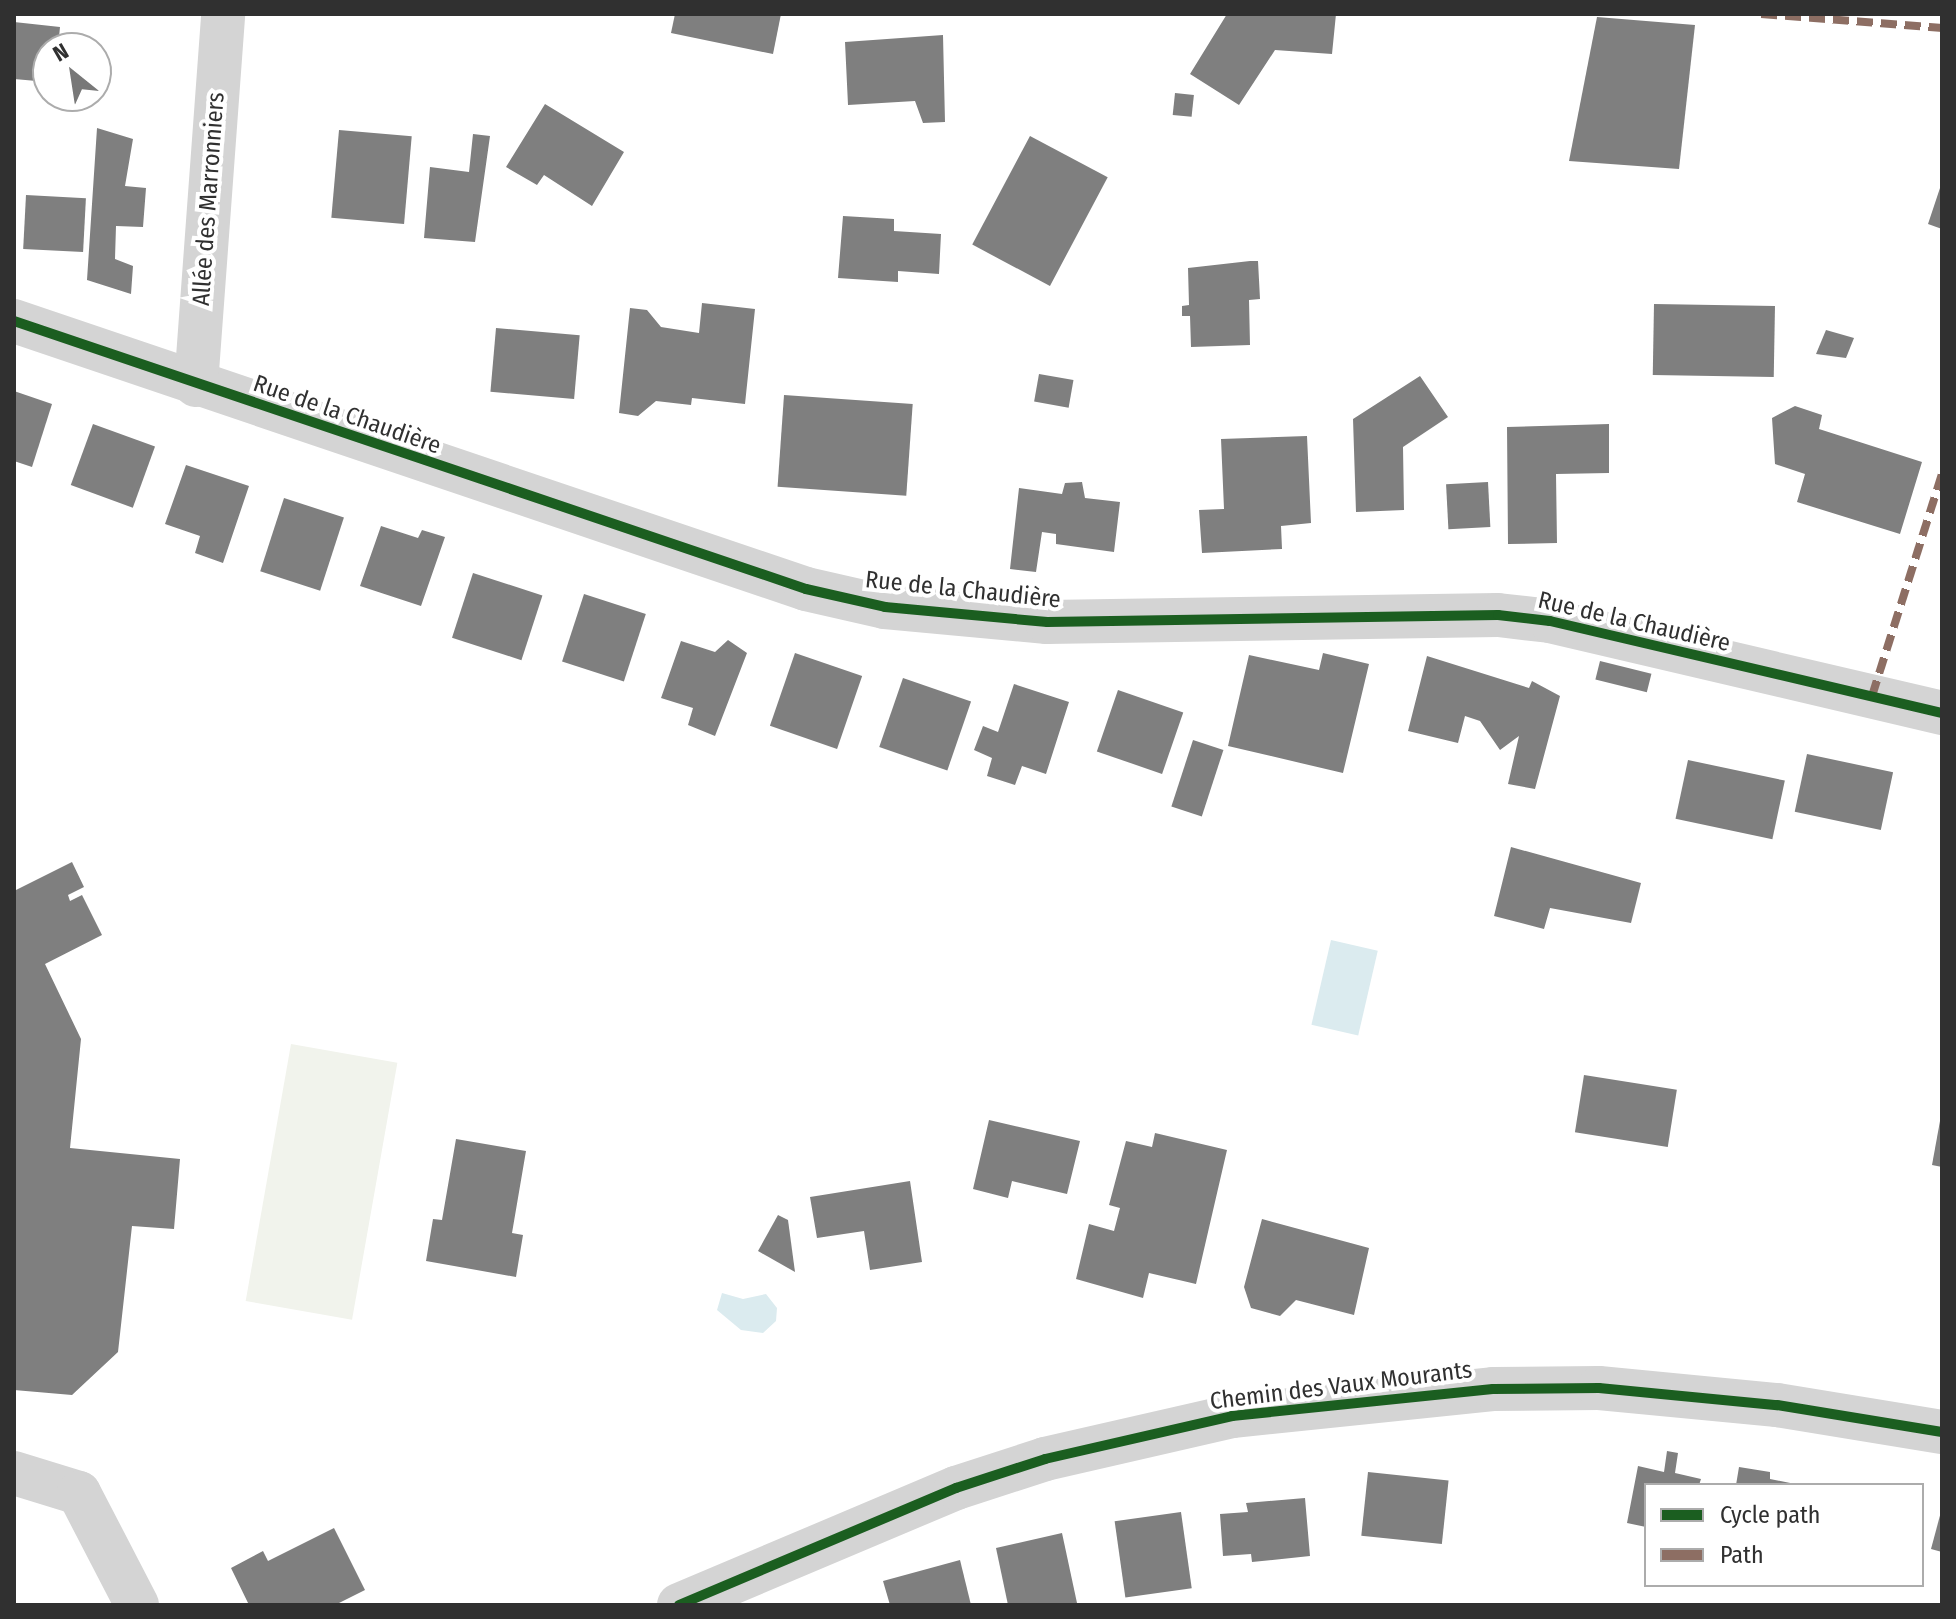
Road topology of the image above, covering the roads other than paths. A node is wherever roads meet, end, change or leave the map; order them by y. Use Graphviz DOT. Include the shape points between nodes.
graph roads {
  1 [pos="223,14"];
  2 [pos="14,321"];
  3 [pos="196,385"];
  4 [pos="1942,713"];
  5 [pos="1942,1432"];
  6 [pos="14,1473"];
  7 [pos="137,1605"];
  8 [pos="679,1605"];
  1 -- 3 [label="street, Allée des Marronniers"];
  2 -- 3 [label="street, Rue de la Chaudière"];
  3 -- 4 [label="street, Rue de la Chaudière" via="806,589 885,607 1047,622 1498,615 1550,621"];
  5 -- 8 [label="street, Chemin des Vaux Mourants" via="1777,1405 1599,1388 1477,1390 1232,1416 1060,1455 956,1488"];
  6 -- 7 [label="street" via="79,1493"];
}
